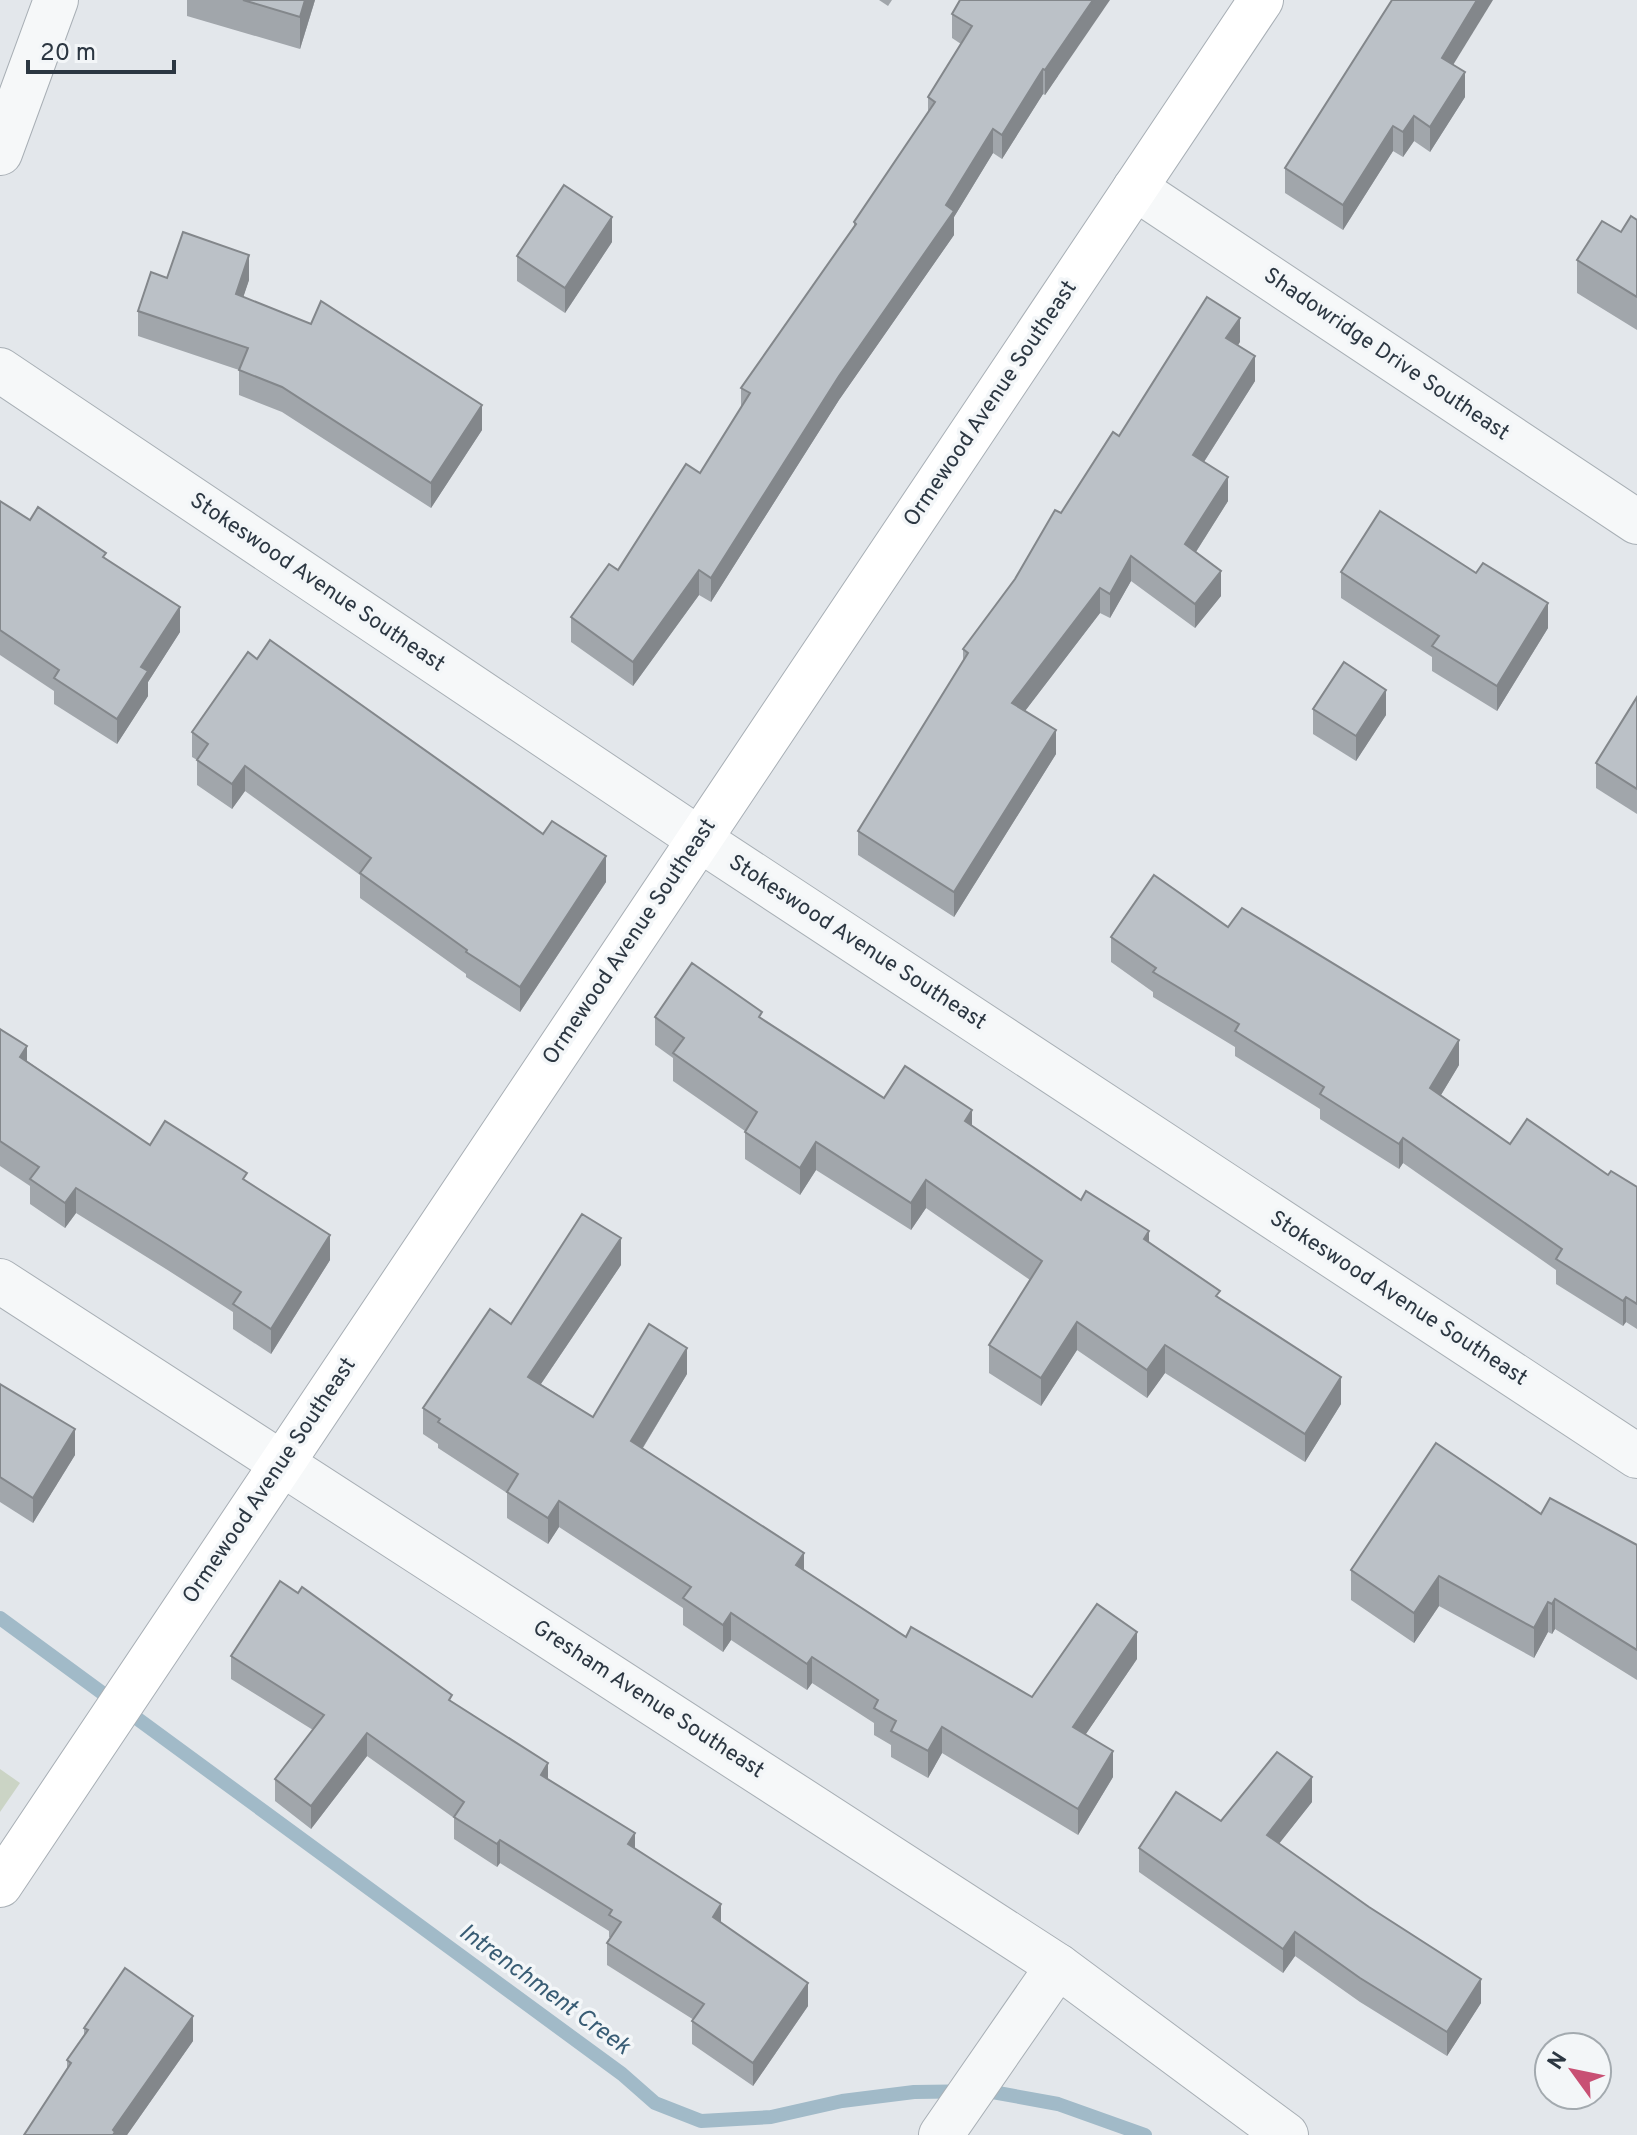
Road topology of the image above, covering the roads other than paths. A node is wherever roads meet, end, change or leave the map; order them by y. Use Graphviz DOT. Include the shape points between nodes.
graph roads {
  1 [pos="56,0"];
  2 [pos="1261,0"];
  3 [pos="0,153"];
  4 [pos="1135,188"];
  5 [pos="0,370"];
  6 [pos="1637,522"];
  7 [pos="699,839"];
  8 [pos="0,1281"];
  9 [pos="1637,1456"];
  10 [pos="282,1463"];
  11 [pos="0,1885"];
  12 [pos="1058,1966"];
  13 [pos="941,2135"];
  14 [pos="1286,2135"];
  1 -- 3 [label="street"];
  2 -- 4 [label="street, Ormewood Avenue Southeast"];
  4 -- 6 [label="street, Shadowridge Drive Southeast"];
  4 -- 7 [label="street, Ormewood Avenue Southeast"];
  5 -- 7 [label="street, Stokeswood Avenue Southeast"];
  7 -- 9 [label="street, Stokeswood Avenue Southeast"];
  7 -- 10 [label="street, Ormewood Avenue Southeast"];
  8 -- 10 [label="street, Gresham Avenue Southeast"];
  10 -- 11 [label="street, Ormewood Avenue Southeast"];
  10 -- 12 [label="street, Gresham Avenue Southeast"];
  12 -- 13 [label="street"];
  12 -- 14 [label="street, Gresham Avenue Southeast"];
}
